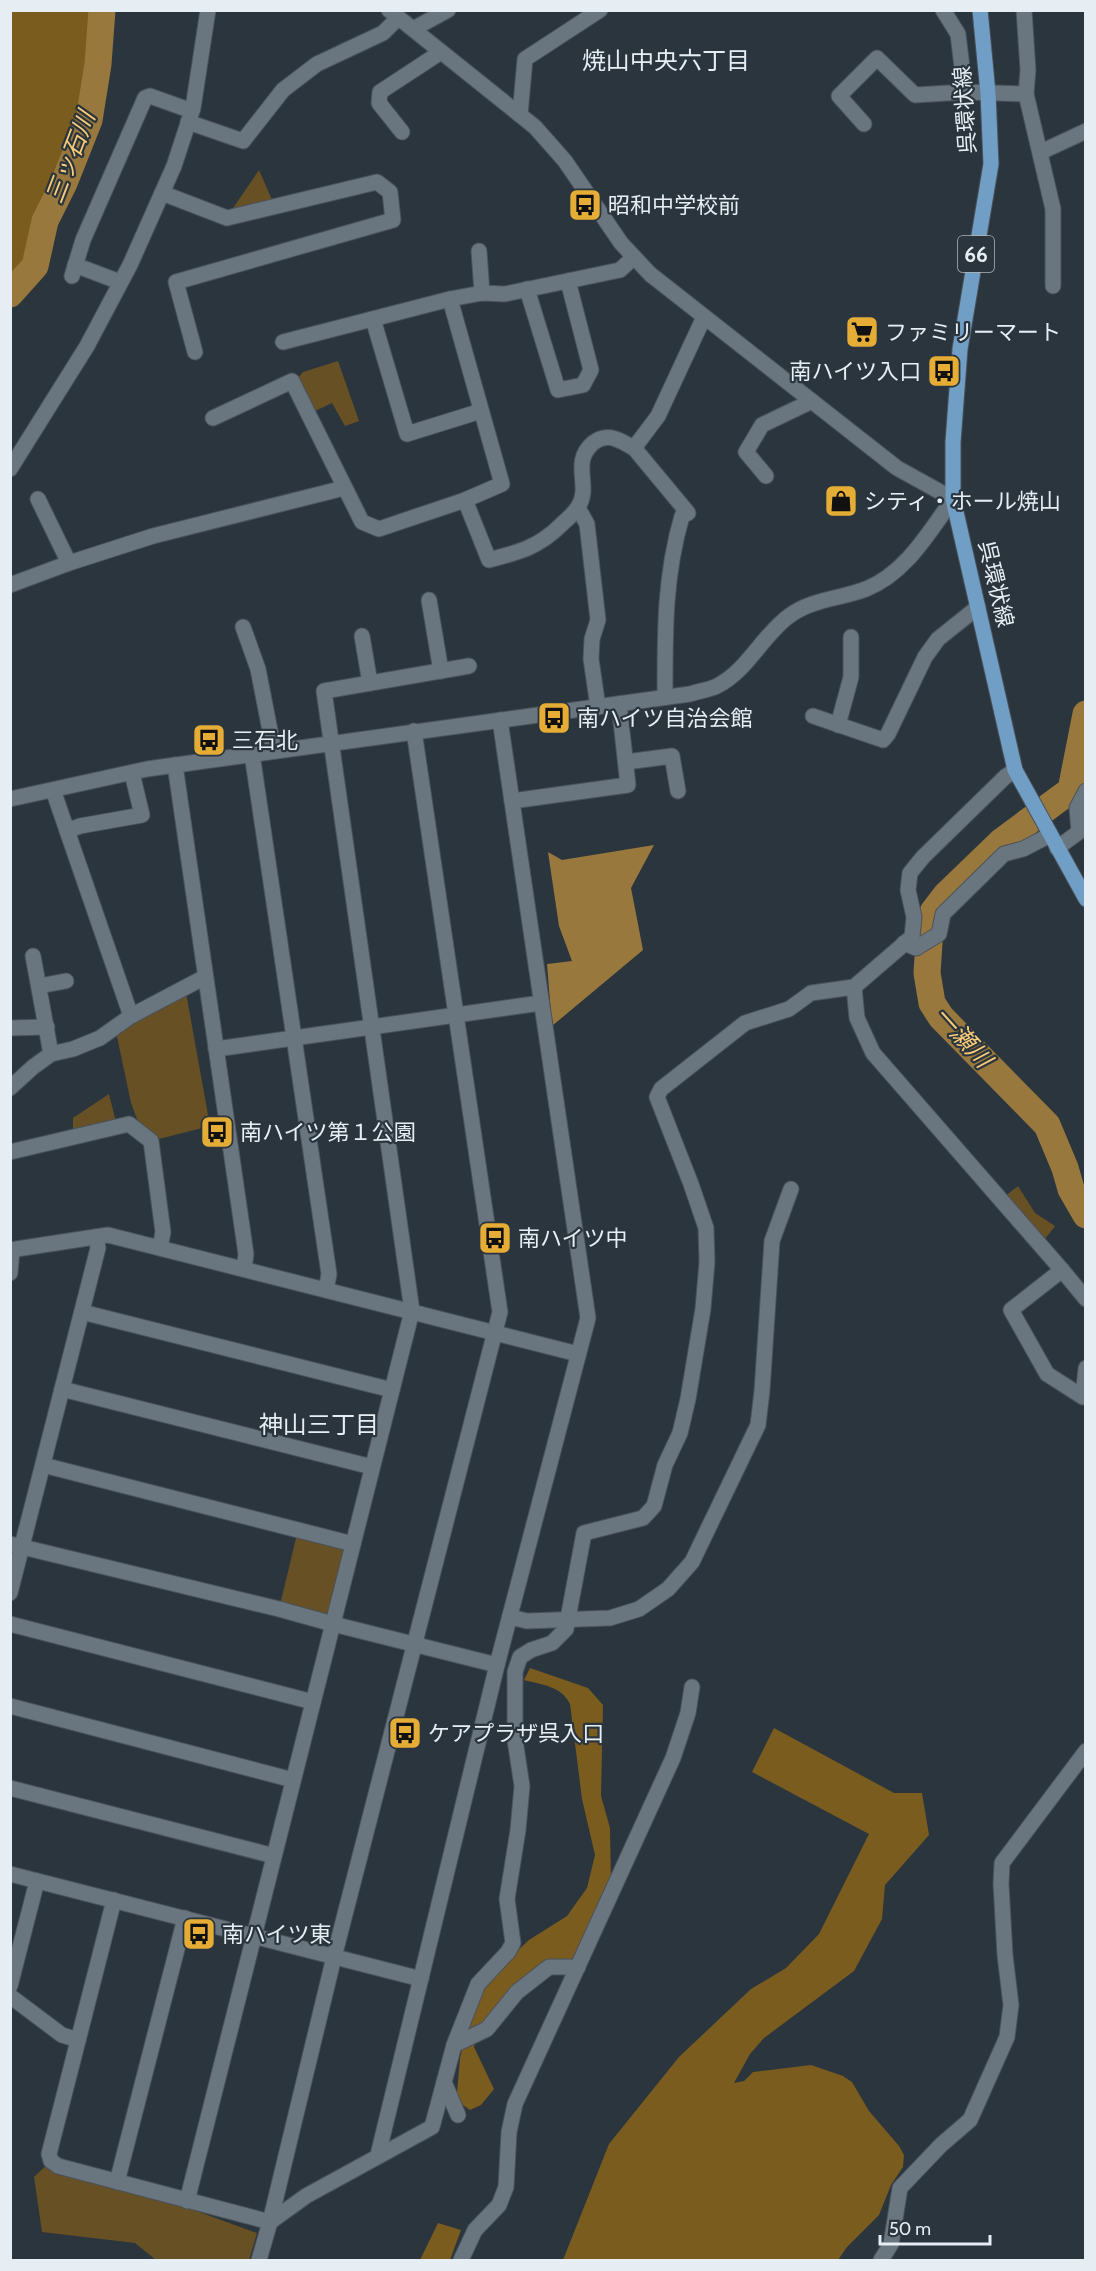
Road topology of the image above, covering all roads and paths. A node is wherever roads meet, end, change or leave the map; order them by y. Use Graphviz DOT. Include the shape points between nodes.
graph roads {
  1 [pos="207,10"];
  2 [pos="448,10"];
  3 [pos="600,10"];
  4 [pos="943,10"];
  5 [pos="980,10"];
  6 [pos="1024,10"];
  7 [pos="393,14"];
  8 [pos="413,29"];
  9 [pos="441,52"];
  10 [pos="965,92"];
  11 [pos="988,93"];
  12 [pos="1026,94"];
  13 [pos="520,115"];
  14 [pos="190,116"];
  15 [pos="864,124"];
  16 [pos="1086,131"];
  17 [pos="402,132"];
  18 [pos="1041,152"];
  19 [pos="162,193"];
  20 [pos="479,251"];
  21 [pos="634,257"];
  22 [pos="568,281"];
  23 [pos="120,282"];
  24 [pos="1053,286"];
  25 [pos="527,289"];
  26 [pos="482,293"];
  27 [pos="450,299"];
  28 [pos="704,317"];
  29 [pos="372,319"];
  30 [pos="283,342"];
  31 [pos="195,352"];
  32 [pos="812,401"];
  33 [pos="481,411"];
  34 [pos="213,418"];
  35 [pos="634,448"];
  36 [pos="10,469"];
  37 [pos="766,476"];
  38 [pos="344,488"];
  39 [pos="953,498"];
  40 [pos="38,499"];
  41 [pos="465,500"];
  42 [pos="578,508"];
  43 [pos="69,562"];
  44 [pos="10,585"];
  45 [pos="429,600"];
  46 [pos="978,607"];
  47 [pos="243,627"];
  48 [pos="362,636"];
  49 [pos="851,638"];
  50 [pos="469,666"];
  51 [pos="441,671"];
  52 [pos="370,683"];
  53 [pos="665,697"];
  54 [pos="620,704"];
  55 [pos="598,707"];
  56 [pos="813,716"];
  57 [pos="500,720"];
  58 [pos="838,725"];
  59 [pos="414,731"];
  60 [pos="330,743"];
  61 [pos="274,751"];
  62 [pos="252,754"];
  63 [pos="626,762"];
  64 [pos="175,765"];
  65 [pos="1015,770"];
  66 [pos="139,771"];
  67 [pos="53,790"];
  68 [pos="678,791"];
  69 [pos="1086,791"];
  70 [pos="10,799"];
  71 [pos="512,801"];
  72 [pos="67,831"];
  73 [pos="1052,838"];
  74 [pos="1086,898"];
  75 [pos="904,943"];
  76 [pos="33,956"];
  77 [pos="205,977"];
  78 [pos="66,981"];
  79 [pos="39,986"];
  80 [pos="855,987"];
  81 [pos="541,1003"];
  82 [pos="456,1015"];
  83 [pos="131,1016"];
  84 [pos="47,1027"];
  85 [pos="371,1027"];
  86 [pos="10,1028"];
  87 [pos="294,1038"];
  88 [pos="216,1049"];
  89 [pos="51,1054"];
  90 [pos="10,1088"];
  91 [pos="10,1152"];
  92 [pos="791,1189"];
  93 [pos="96,1237"];
  94 [pos="160,1248"];
  95 [pos="11,1250"];
  96 [pos="244,1269"];
  97 [pos="1062,1270"];
  98 [pos="10,1274"];
  99 [pos="326,1290"];
  100 [pos="1086,1299"];
  101 [pos="412,1311"];
  102 [pos="82,1312"];
  103 [pos="495,1332"];
  104 [pos="578,1354"];
  105 [pos="1086,1368"];
  106 [pos="62,1389"];
  107 [pos="392,1390"];
  108 [pos="43,1465"];
  109 [pos="372,1467"];
  110 [pos="352,1544"];
  111 [pos="16,1545"];
  112 [pos="10,1593"];
  113 [pos="510,1617"];
  114 [pos="569,1620"];
  115 [pos="10,1624"];
  116 [pos="333,1624"];
  117 [pos="416,1645"];
  118 [pos="497,1665"];
  119 [pos="692,1687"];
  120 [pos="313,1702"];
  121 [pos="10,1706"];
  122 [pos="1086,1751"];
  123 [pos="293,1780"];
  124 [pos="10,1788"];
  125 [pos="274,1856"];
  126 [pos="10,1874"];
  127 [pos="37,1881"];
  128 [pos="114,1900"];
  129 [pos="185,1918"];
  130 [pos="254,1936"];
  131 [pos="334,1957"];
  132 [pos="578,1967"];
  133 [pos="421,1979"];
  134 [pos="10,1986"];
  135 [pos="10,1996"];
  136 [pos="78,2040"];
  137 [pos="454,2045"];
  138 [pos="444,2082"];
  139 [pos="458,2115"];
  140 [pos="378,2155"];
  141 [pos="117,2182"];
  142 [pos="187,2201"];
  143 [pos="270,2222"];
  144 [pos="259,2260"];
  145 [pos="461,2260"];
  146 [pos="881,2260"];
  1 -- 14 [label="street"];
  2 -- 8 [label="street"];
  3 -- 13 [label="street" via="525,59"];
  4 -- 10 [label="street" via="958,34"];
  5 -- 11 [label="main road, 呉環状線 / 66"];
  6 -- 12 [label="street"];
  7 -- 8 [label="street"];
  7 -- 14 [label="street" via="384,33 317,64 283,90 243,141"];
  8 -- 9 [label="street"];
  9 -- 13 [label="street"];
  9 -- 17 [label="street" via="380,92 379,103"];
  10 -- 11 [label="street"];
  10 -- 15 [label="street" via="915,95 877,58 834,91"];
  11 -- 12 [label="street"];
  11 -- 39 [label="main road, 呉環状線 / 66" via="991,164 960,349"];
  12 -- 18 [label="street"];
  13 -- 21 [label="street" via="565,161"];
  14 -- 19 [label="street"];
  14 -- 23 [label="street" via="150,96 145,98 83,240 74,270"];
  16 -- 18 [label="street"];
  18 -- 24 [label="street" via="1053,209"];
  19 -- 23 [label="street"];
  19 -- 31 [label="street" via="227,218 377,182 390,192 393,220 176,282"];
  20 -- 26 [label="street"];
  21 -- 22 [label="street" via="620,270"];
  21 -- 28 [label="street"];
  22 -- 25 [label="street"];
  22 -- 25 [label="street" via="591,370 583,385 558,390"];
  23 -- 36 [label="street" via="87,346"];
  25 -- 26 [label="street" via="505,294"];
  26 -- 27 [label="street"];
  27 -- 29 [label="street"];
  27 -- 33 [label="street"];
  28 -- 32 [label="street"];
  28 -- 35 [label="street" via="658,416"];
  29 -- 30 [label="street"];
  29 -- 33 [label="street" via="407,434"];
  32 -- 37 [label="street" via="762,425 746,452"];
  32 -- 39 [label="street" via="897,468"];
  33 -- 41 [label="street" via="502,484"];
  34 -- 38 [label="street" via="292,381"];
  35 -- 42 [label="street" via="610,436 586,449 580,464 583,497"];
  35 -- 53 [label="street" via="688,513 682,516 667,582"];
  38 -- 41 [label="street" via="362,522 379,529"];
  38 -- 43 [label="street" via="153,536"];
  39 -- 46 [label="main road, 呉環状線 / 66"];
  39 -- 53 [label="street" via="908,560 886,579 865,590 808,605 788,617 735,673 717,686"];
  40 -- 43 [label="street"];
  41 -- 42 [label="street" via="489,560 526,551 548,538"];
  42 -- 55 [label="street" via="587,524 598,620 591,659"];
  43 -- 44 [label="street"];
  45 -- 51 [label="street"];
  46 -- 58 [label="street" via="938,639 925,657 883,740"];
  46 -- 65 [label="main road, 呉環状線 / 66"];
  47 -- 61 [label="street" via="258,669"];
  48 -- 52 [label="street"];
  49 -- 58 [label="street" via="851,677"];
  50 -- 51 [label="street"];
  51 -- 52 [label="street"];
  52 -- 60 [label="street" via="324,691"];
  53 -- 54 [label="street"];
  54 -- 55 [label="street"];
  54 -- 63 [label="street"];
  55 -- 57 [label="street"];
  56 -- 58 [label="street"];
  57 -- 59 [label="street"];
  57 -- 71 [label="street"];
  59 -- 60 [label="street"];
  59 -- 82 [label="street"];
  60 -- 61 [label="street"];
  60 -- 85 [label="street"];
  61 -- 62 [label="street"];
  62 -- 64 [label="street"];
  62 -- 87 [label="street"];
  63 -- 68 [label="street" via="672,756"];
  63 -- 71 [label="street" via="628,785"];
  64 -- 66 [label="street"];
  64 -- 77 [label="street"];
  65 -- 73 [label="main road, 呉環状線 / 66"];
  65 -- 75 [label="street" via="910,873 908,890 914,917 912,937"];
  66 -- 67 [label="street"];
  66 -- 72 [label="street" via="142,815"];
  67 -- 70 [label="street"];
  67 -- 72 [label="street"];
  69 -- 73 [label="street" via="1077,808 1079,832"];
  71 -- 81 [label="street"];
  72 -- 83 [label="street"];
  73 -- 74 [label="main road, 呉環状線 / 66"];
  73 -- 75 [label="street" via="1004,854 943,914 939,934 916,948"];
  75 -- 80 [label="street"];
  76 -- 79 [label="street"];
  77 -- 83 [label="street"];
  77 -- 88 [label="street"];
  78 -- 79 [label="street"];
  79 -- 84 [label="street"];
  80 -- 97 [label="street" via="856,1018 873,1053"];
  80 -- 114 [label="street" via="811,993 789,1009 745,1023 661,1089 657,1097 706,1227 703,1309 688,1399 654,1506 642,1518 584,1533"];
  81 -- 82 [label="street"];
  81 -- 104 [label="street" via="588,1317"];
  82 -- 85 [label="street"];
  82 -- 103 [label="street" via="500,1312"];
  83 -- 89 [label="street" via="100,1038"];
  84 -- 86 [label="street"];
  84 -- 89 [label="street"];
  85 -- 87 [label="street"];
  85 -- 101 [label="street"];
  87 -- 88 [label="street"];
  87 -- 99 [label="street" via="329,1274"];
  88 -- 96 [label="street" via="246,1254"];
  89 -- 90 [label="street"];
  91 -- 94 [label="street" via="129,1124 151,1141 163,1232"];
  92 -- 114 [label="street" via="772,1242 758,1425 692,1562 668,1588 639,1610 610,1618"];
  93 -- 94 [label="street" via="108,1235"];
  93 -- 95 [label="street"];
  93 -- 102 [label="street" via="98,1248"];
  94 -- 96 [label="street"];
  95 -- 98 [label="street"];
  96 -- 99 [label="street"];
  97 -- 100 [label="street"];
  97 -- 105 [label="street" via="1011,1310 1047,1374 1083,1398"];
  99 -- 101 [label="street"];
  101 -- 103 [label="street"];
  101 -- 107 [label="street"];
  102 -- 106 [label="street"];
  102 -- 107 [label="street"];
  103 -- 104 [label="street"];
  103 -- 117 [label="street"];
  104 -- 113 [label="street"];
  106 -- 108 [label="street"];
  106 -- 109 [label="street"];
  107 -- 109 [label="street"];
  108 -- 110 [label="street"];
  108 -- 111 [label="street"];
  109 -- 110 [label="street"];
  110 -- 116 [label="street"];
  111 -- 112 [label="street"];
  111 -- 116 [label="street"];
  113 -- 114 [label="street" via="527,1621"];
  113 -- 118 [label="street"];
  114 -- 137 [label="street" via="552,1643 520,1657 515,1672 515,1740 522,1786 507,1899 513,1943 478,1984"];
  115 -- 120 [label="street"];
  116 -- 117 [label="street"];
  116 -- 120 [label="street"];
  117 -- 118 [label="street"];
  117 -- 131 [label="street"];
  118 -- 133 [label="street"];
  119 -- 132 [label="street" via="673,1758"];
  120 -- 123 [label="street"];
  121 -- 123 [label="street"];
  122 -- 146 [label="street" via="1002,1863 1011,2005 1007,2037 970,2120 900,2188 891,2244"];
  123 -- 125 [label="street"];
  124 -- 125 [label="street"];
  125 -- 130 [label="street"];
  126 -- 127 [label="street"];
  127 -- 128 [label="street"];
  127 -- 134 [label="street"];
  128 -- 129 [label="street"];
  128 -- 136 [label="street"];
  129 -- 130 [label="street"];
  129 -- 141 [label="street"];
  130 -- 131 [label="street"];
  130 -- 142 [label="street"];
  131 -- 133 [label="street"];
  131 -- 143 [label="street"];
  132 -- 137 [label="street" via="549,1967 517,1992 487,2029"];
  132 -- 145 [label="street" via="515,2104 506,2187 500,2205 476,2230"];
  133 -- 140 [label="street"];
  135 -- 136 [label="street" via="62,2035"];
  136 -- 141 [label="street" via="49,2154 58,2166"];
  137 -- 138 [label="street"];
  138 -- 139 [label="street"];
  138 -- 140 [label="street" via="432,2127"];
  140 -- 143 [label="street" via="306,2196"];
  141 -- 142 [label="street"];
  142 -- 143 [label="street"];
  143 -- 144 [label="street"];
}
